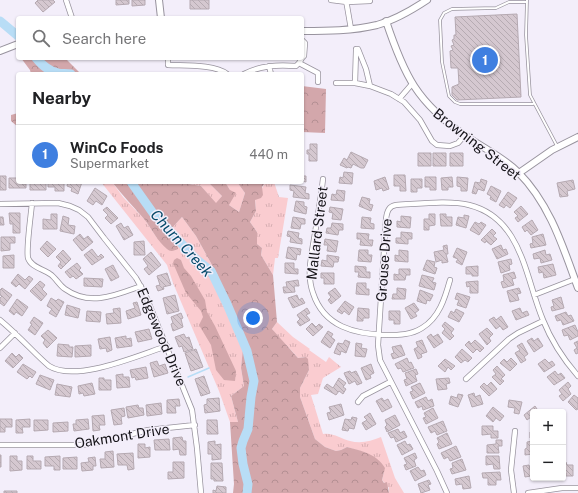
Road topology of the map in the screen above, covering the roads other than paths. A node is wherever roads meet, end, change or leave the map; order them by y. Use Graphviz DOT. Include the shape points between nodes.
graph roads {
  1 [pos="66,0"];
  2 [pos="159,0"];
  3 [pos="330,0"];
  4 [pos="428,0"];
  5 [pos="346,1"];
  6 [pos="370,1"];
  7 [pos="527,1"];
  8 [pos="71,16"];
  9 [pos="161,16"];
  10 [pos="386,22"];
  11 [pos="351,29"];
  12 [pos="304,30"];
  13 [pos="304,42"];
  14 [pos="16,45"];
  15 [pos="0,51"];
  16 [pos="304,56"];
  17 [pos="168,60"];
  18 [pos="299,60"];
  19 [pos="301,60"];
  20 [pos="269,66"];
  21 [pos="224,72"];
  22 [pos="249,72"];
  23 [pos="270,72"];
  24 [pos="318,82"];
  25 [pos="336,83"];
  26 [pos="355,84"];
  27 [pos="412,84"];
  28 [pos="370,86"];
  29 [pos="399,99"];
  30 [pos="533,104"];
  31 [pos="465,136"];
  32 [pos="578,137"];
  33 [pos="558,147"];
  34 [pos="519,173"];
  35 [pos="323,179"];
  36 [pos="32,203"];
  37 [pos="0,204"];
  38 [pos="576,279"];
  39 [pos="450,280"];
  40 [pos="141,286"];
  41 [pos="578,288"];
  42 [pos="534,295"];
  43 [pos="0,320"];
  44 [pos="543,321"];
  45 [pos="15,333"];
  46 [pos="378,334"];
  47 [pos="167,346"];
  48 [pos="0,348"];
  49 [pos="578,376"];
  50 [pos="466,379"];
  51 [pos="390,382"];
  52 [pos="358,402"];
  53 [pos="195,425"];
  54 [pos="515,431"];
  55 [pos="0,445"];
  56 [pos="578,488"];
  57 [pos="200,493"];
  58 [pos="446,493"];
  59 [pos="514,493"];
  60 [pos="528,493"];
  1 -- 8 [label="street"];
  2 -- 9 [label="street"];
  3 -- 5 [label="street"];
  4 -- 10 [label="street"];
  5 -- 6 [label="street"];
  5 -- 11 [label="street"];
  7 -- 30 [label="lane" via="529,88"];
  7 -- 30 [label="lane" via="509,2 496,8 452,9 444,13 440,20 440,47 449,96 455,102"];
  10 -- 11 [label="street"];
  10 -- 27 [label="street, Browning Street"];
  11 -- 12 [label="street"];
  13 -- 16 [label="street"];
  14 -- 15 [label="street"];
  17 -- 21 [label="street" via="168,65 213,68"];
  18 -- 20 [label="street" via="296,66"];
  19 -- 24 [label="street" via="318,73"];
  20 -- 22 [label="street"];
  20 -- 23 [label="street"];
  25 -- 26 [label="street"];
  26 -- 28 [label="street"];
  26 -- 28 [label="street" via="358,49"];
  27 -- 29 [label="street"];
  27 -- 31 [label="street, Browning Street" via="435,113"];
  28 -- 29 [label="street"];
  29 -- 31 [label="street" via="420,120 437,145 450,146"];
  30 -- 33 [label="lane"];
  31 -- 34 [label="street, Browning Street" via="494,153"];
  32 -- 33 [label="street"];
  33 -- 34 [label="street"];
  34 -- 38 [label="street, Browning Street" via="549,216"];
  35 -- 46 [label="street, Mallard Street" via="310,272 313,294 322,311 338,324 354,332"];
  36 -- 37 [label="street, Edgewood Drive"];
  36 -- 40 [label="street, Edgewood Drive" via="64,204 84,214"];
  36 -- 40 [label="street" via="28,258 33,264 50,273 66,289 82,298 108,298"];
  38 -- 41 [label="street, Browning Street"];
  38 -- 42 [label="street"];
  39 -- 46 [label="street, Mallard Street" via="438,311 426,325 404,334"];
  40 -- 47 [label="street, Edgewood Drive"];
  42 -- 44 [label="street, Grouse Drive"];
  42 -- 46 [label="street, Grouse Drive" via="516,242 493,216 477,207 459,203 396,204 387,214"];
  43 -- 45 [label="street"];
  44 -- 49 [label="street, Grouse Drive"];
  44 -- 50 [label="street" via="509,339"];
  45 -- 47 [label="street" via="48,365 70,372 98,368"];
  45 -- 48 [label="street"];
  46 -- 51 [label="street, Grouse Drive" via="379,356"];
  47 -- 53 [label="street, Edgewood Drive" via="191,406"];
  51 -- 52 [label="street" via="363,396"];
  51 -- 58 [label="street, Grouse Drive"];
  53 -- 55 [label="street, Oakmont Drive" via="140,431 82,445"];
  53 -- 57 [label="street, Edgewood Drive"];
  54 -- 59 [label="street" via="511,470"];
  56 -- 60 [label="street"];
}
